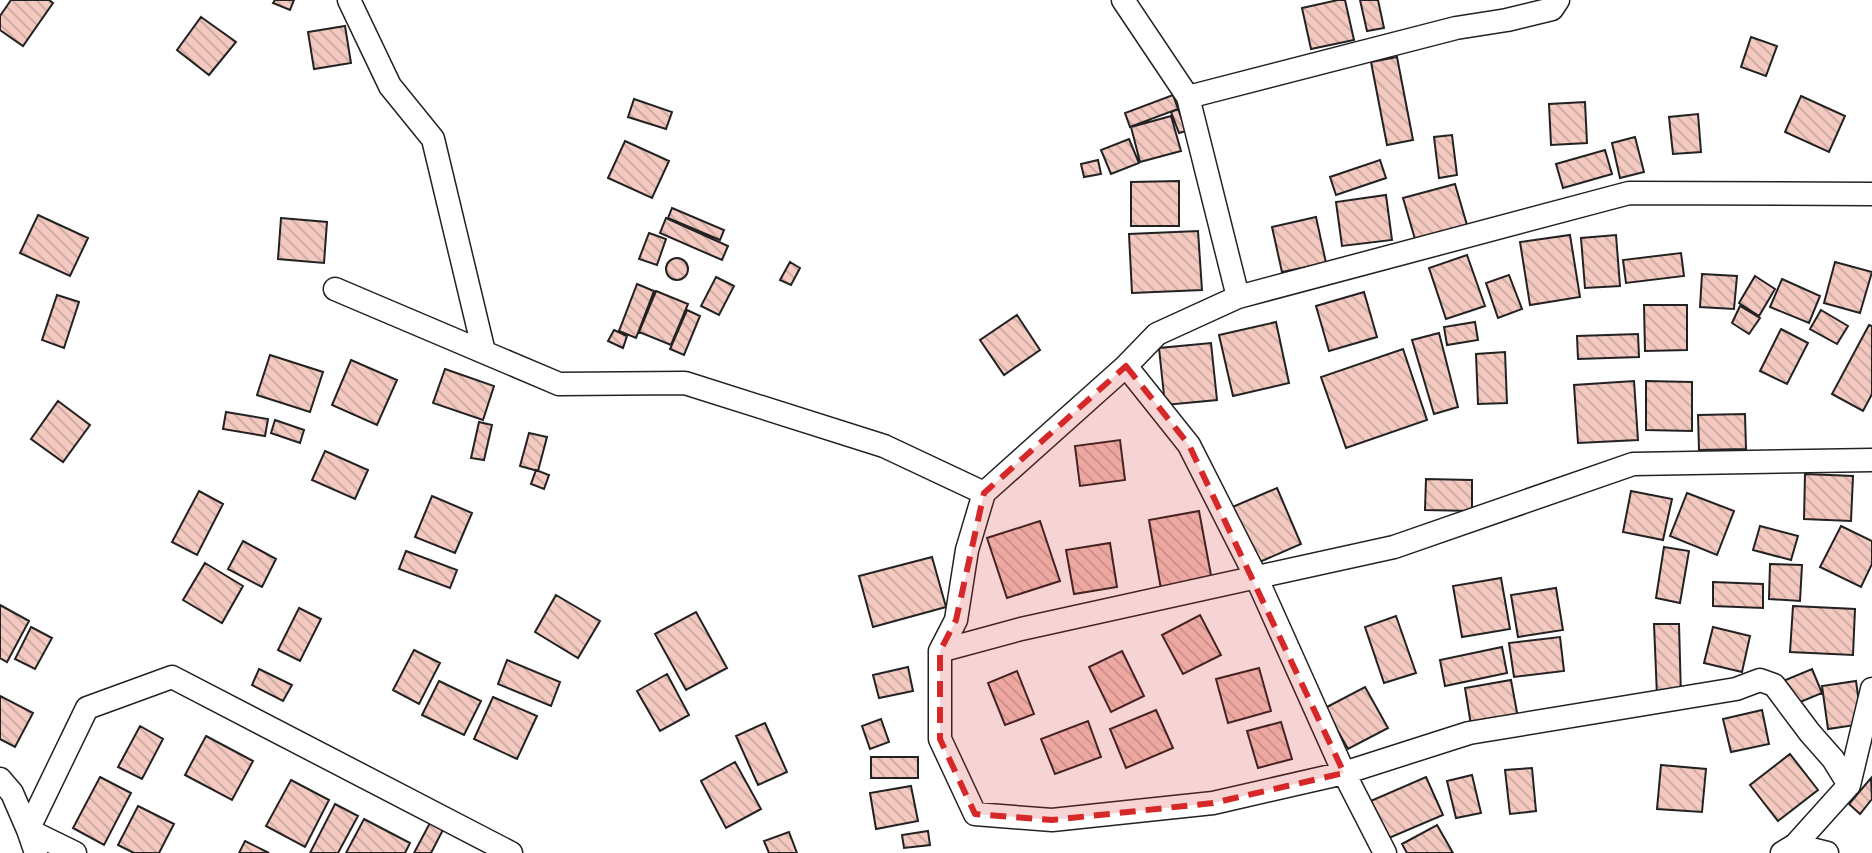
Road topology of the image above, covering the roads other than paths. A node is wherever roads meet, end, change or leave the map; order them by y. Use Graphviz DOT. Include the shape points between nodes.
graph roads {
  1 [pos="349,0"];
  2 [pos="1123,0"];
  3 [pos="1496,0"];
  4 [pos="1558,0"];
  5 [pos="1507,20"];
  6 [pos="1188,97"];
  7 [pos="1872,194"];
  8 [pos="335,289"];
  9 [pos="1238,297"];
  10 [pos="484,352"];
  11 [pos="1126,366"];
  12 [pos="1872,460"];
  13 [pos="984,493"];
  14 [pos="1257,579"];
  15 [pos="940,651"];
  16 [pos="1872,689"];
  17 [pos="1344,773"];
  18 [pos="0,779"];
  19 [pos="1849,785"];
  20 [pos="28,830"];
  21 [pos="1789,849"];
  22 [pos="36,853"];
  23 [pos="75,853"];
  24 [pos="511,853"];
  25 [pos="1385,853"];
  26 [pos="1827,853"];
  1 -- 10 [label="street" via="390,86 433,139"];
  2 -- 6 [label="street"];
  3 -- 5 [label="street"];
  4 -- 5 [label="street" via="1552,9"];
  5 -- 6 [label="street" via="1456,28"];
  6 -- 9 [label="street"];
  7 -- 9 [label="street" via="1629,193"];
  8 -- 10 [label="street"];
  9 -- 11 [label="street" via="1157,334"];
  10 -- 13 [label="street" via="559,384 685,383 884,446"];
  11 -- 13 [label="street"];
  11 -- 14 [label="street" via="1189,445"];
  12 -- 14 [label="street" via="1633,464 1394,547"];
  13 -- 15 [label="street" via="967,550 956,620"];
  14 -- 15 [label="street"];
  14 -- 17 [label="street"];
  15 -- 17 [label="street" via="940,739 975,814 1052,820 1213,803"];
  16 -- 19 [label="street"];
  17 -- 19 [label="street" via="1469,733 1736,689 1760,680 1774,685"];
  17 -- 25 [label="street"];
  18 -- 20 [label="street"];
  19 -- 21 [label="street"];
  20 -- 22 [label="street"];
  20 -- 23 [label="street"];
  20 -- 24 [label="street" via="87,708 172,677"];
  21 -- 26 [label="street"];
}
